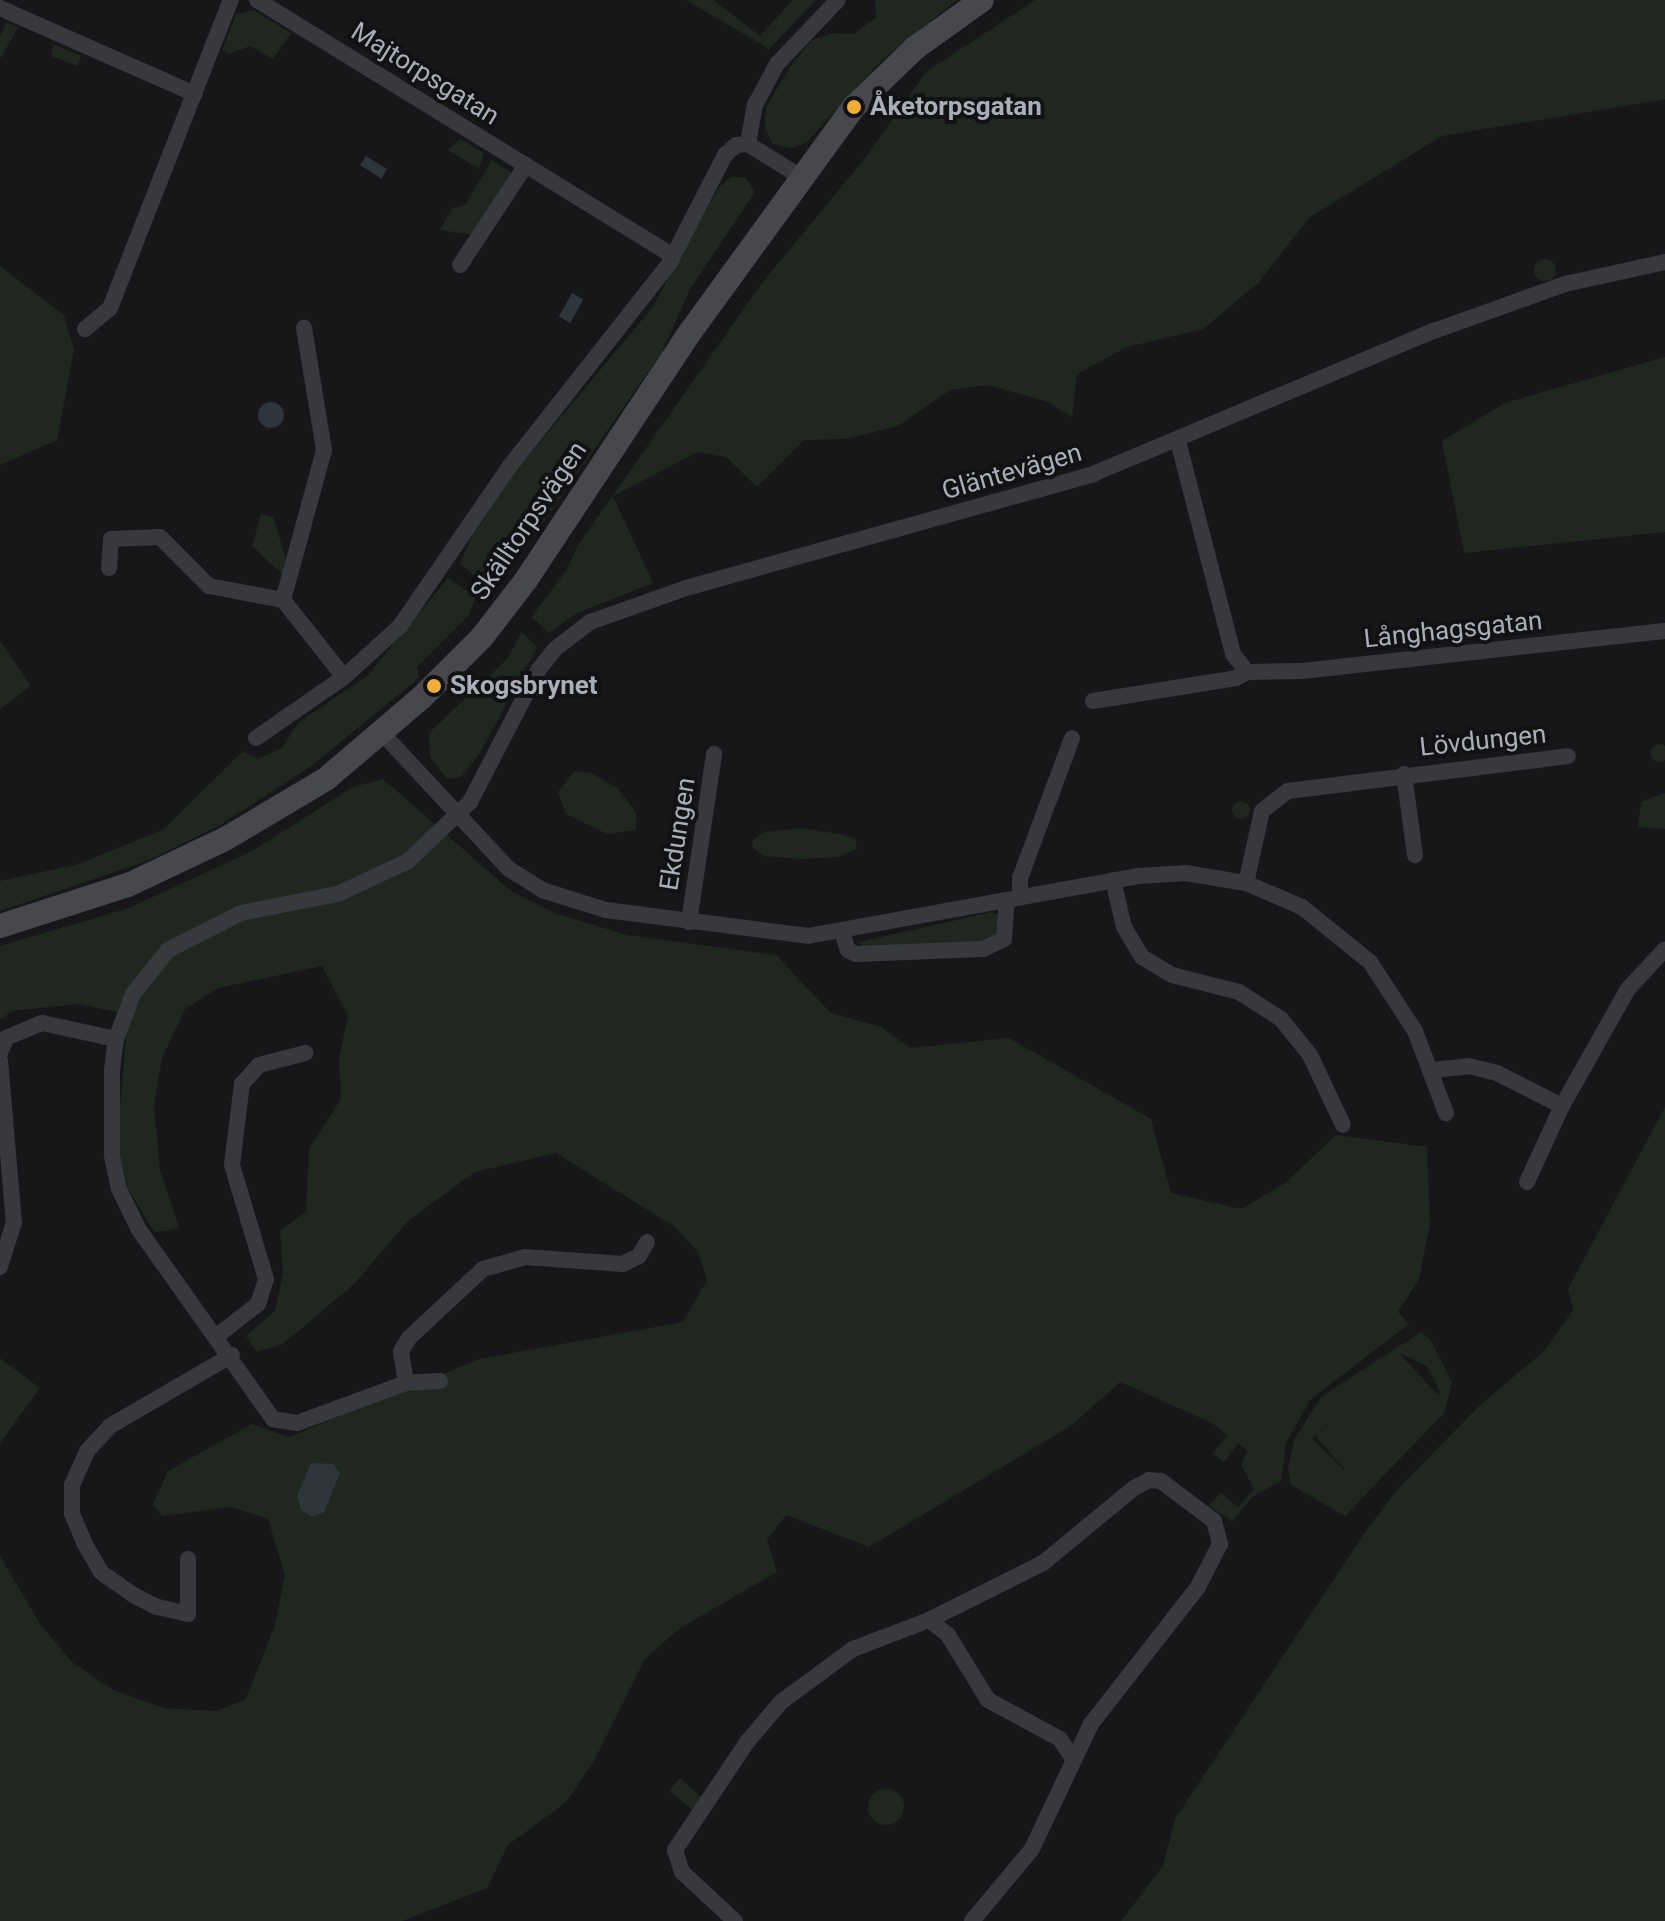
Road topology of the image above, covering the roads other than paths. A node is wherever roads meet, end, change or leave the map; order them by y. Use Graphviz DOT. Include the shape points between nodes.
graph roads {
  1 [pos="231,0"];
  2 [pos="257,0"];
  3 [pos="838,0"];
  4 [pos="982,0"];
  5 [pos="0,8"];
  6 [pos="195,94"];
  7 [pos="748,144"];
  8 [pos="526,165"];
  9 [pos="801,177"];
  10 [pos="672,255"];
  11 [pos="1665,262"];
  12 [pos="460,265"];
  13 [pos="304,328"];
  14 [pos="85,329"];
  15 [pos="1178,441"];
  16 [pos="109,568"];
  17 [pos="283,600"];
  18 [pos="1665,631"];
  19 [pos="1247,672"];
  20 [pos="344,677"];
  21 [pos="1093,701"];
  22 [pos="382,733"];
  23 [pos="256,738"];
  24 [pos="1072,738"];
  25 [pos="714,754"];
  26 [pos="1568,756"];
  27 [pos="1404,774"];
  28 [pos="456,818"];
  29 [pos="1415,855"];
  30 [pos="1113,880"];
  31 [pos="1246,883"];
  32 [pos="1014,898"];
  33 [pos="689,922"];
  34 [pos="0,926"];
  35 [pos="842,932"];
  36 [pos="1665,949"];
  37 [pos="116,1039"];
  38 [pos="0,1053"];
  39 [pos="305,1053"];
  40 [pos="0,1060"];
  41 [pos="1433,1070"];
  42 [pos="1562,1106"];
  43 [pos="1446,1113"];
  44 [pos="1343,1125"];
  45 [pos="1527,1182"];
  46 [pos="647,1242"];
  47 [pos="0,1267"];
  48 [pos="218,1335"];
  49 [pos="232,1355"];
  50 [pos="440,1381"];
  51 [pos="406,1383"];
  52 [pos="188,1559"];
  53 [pos="948,1611"];
  54 [pos="929,1620"];
  55 [pos="948,1635"];
  56 [pos="1085,1735"];
  57 [pos="1060,1739"];
  58 [pos="1073,1759"];
  59 [pos="735,1921"];
  60 [pos="972,1921"];
  1 -- 6 [label="street"];
  2 -- 8 [label="street, Majtorpsgatan"];
  3 -- 7 [label="street" via="777,64 755,105"];
  4 -- 9 [label="street, Skälltorpsvägen" via="893,68 854,107"];
  5 -- 6 [label="street"];
  6 -- 14 [label="street" via="110,308"];
  7 -- 9 [label="street"];
  7 -- 10 [label="street" via="736,145 713,169"];
  8 -- 10 [label="street, Majtorpsgatan"];
  8 -- 12 [label="street"];
  9 -- 22 [label="street, Skälltorpsvägen" via="691,331 526,580 482,637"];
  10 -- 20 [label="street" via="615,340 510,466 409,616"];
  11 -- 15 [label="street, Gläntevägen" via="1565,284 1434,331"];
  13 -- 17 [label="street" via="324,450"];
  15 -- 19 [label="street" via="1233,654"];
  15 -- 28 [label="street, Gläntevägen" via="1093,474 686,588 590,622 539,669 480,785"];
  16 -- 17 [label="street" via="110,540 148,534 160,537 209,586"];
  17 -- 20 [label="street"];
  18 -- 19 [label="street, Långhagsgatan" via="1302,671"];
  19 -- 21 [label="street, Långhagsgatan"];
  20 -- 23 [label="street"];
  22 -- 28 [label="street"];
  22 -- 34 [label="street, Skälltorpsvägen" via="326,779 225,839 128,885"];
  24 -- 32 [label="street"];
  25 -- 33 [label="street, Ekdungen"];
  26 -- 27 [label="street, Lövdungen"];
  27 -- 29 [label="street, Lövdungen"];
  27 -- 31 [label="street, Lövdungen" via="1308,786 1276,797 1262,811"];
  28 -- 33 [label="street" via="509,869 542,890 606,910"];
  28 -- 37 [label="street, Gläntevägen" via="408,861 367,881 311,901 241,913 191,934 152,967 133,994"];
  30 -- 31 [label="street" via="1186,873"];
  30 -- 32 [label="street"];
  30 -- 44 [label="street" via="1124,927 1142,957 1172,975 1229,988 1281,1019 1319,1071"];
  31 -- 41 [label="street" via="1302,907 1370,962 1403,1008"];
  32 -- 35 [label="street"];
  32 -- 35 [label="street" via="1004,939 983,949 856,954 848,950"];
  33 -- 35 [label="street" via="765,934"];
  36 -- 42 [label="street" via="1628,989"];
  37 -- 38 [label="street" via="42,1023 6,1038"];
  37 -- 48 [label="street, Gläntevägen" via="109,1128 119,1189 138,1228"];
  39 -- 48 [label="street" via="259,1065 242,1084 232,1165 266,1279 258,1304"];
  40 -- 47 [label="street" via="14,1222"];
  41 -- 42 [label="street" via="1469,1066 1497,1073"];
  41 -- 43 [label="street"];
  42 -- 45 [label="street"];
  46 -- 51 [label="street" via="632,1262 623,1264 525,1257 483,1269 422,1322 401,1351"];
  48 -- 49 [label="street, Gläntevägen"];
  49 -- 51 [label="street, Gläntevägen" via="262,1410 283,1423 315,1419"];
  49 -- 52 [label="street" via="110,1426 87,1451 72,1485 72,1514 84,1542 101,1572 132,1594 188,1614"];
  50 -- 51 [label="street, Gläntevägen"];
  53 -- 54 [label="street"];
  53 -- 55 [label="street"];
  53 -- 56 [label="street" via="1043,1563 1149,1480 1161,1481 1214,1521 1220,1544 1198,1587"];
  54 -- 55 [label="street"];
  54 -- 59 [label="street" via="853,1649 796,1687 757,1729 684,1835 675,1850 682,1872"];
  55 -- 57 [label="street" via="988,1700"];
  56 -- 57 [label="street"];
  56 -- 58 [label="street"];
  57 -- 58 [label="street"];
  58 -- 60 [label="street" via="1032,1849"];
}
